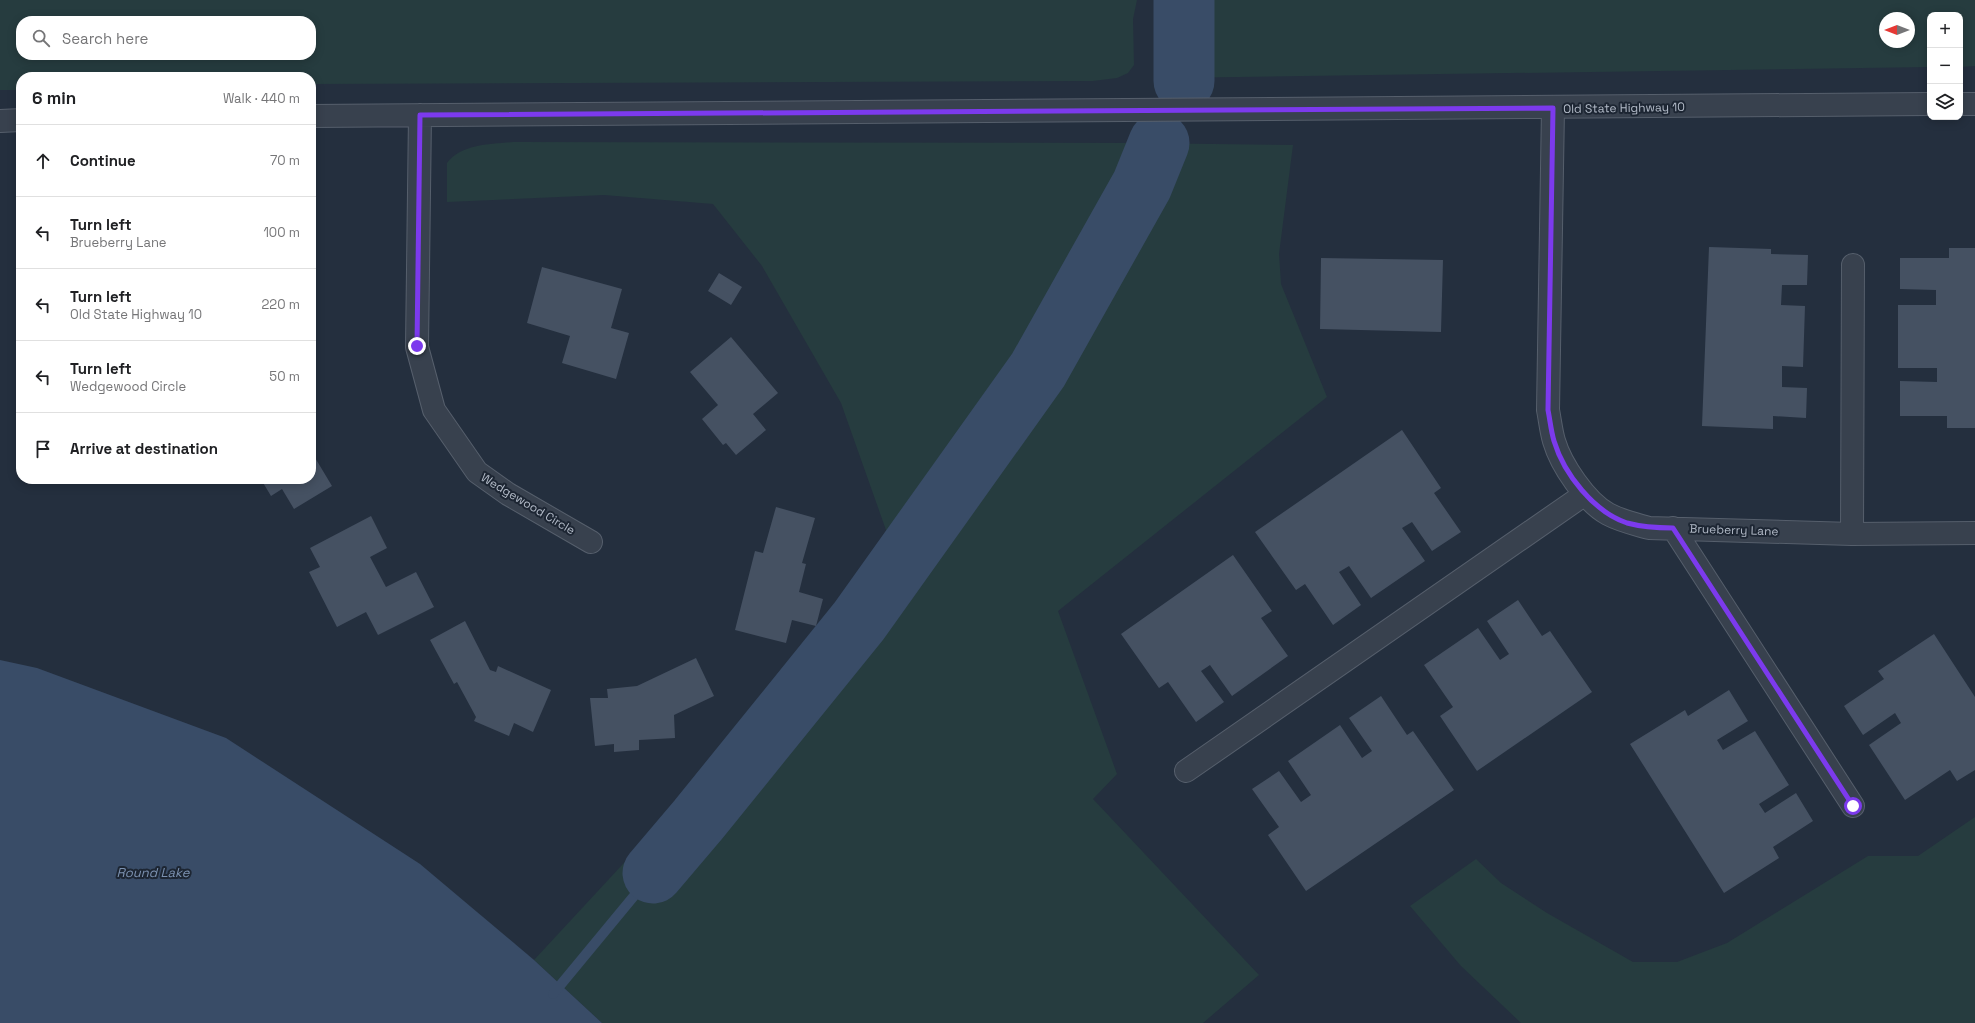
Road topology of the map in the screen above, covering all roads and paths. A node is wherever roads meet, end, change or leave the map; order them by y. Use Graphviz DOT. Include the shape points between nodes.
graph roads {
  1 [pos="1927,104"];
  2 [pos="1963,104"];
  3 [pos="1975,104"];
  4 [pos="1553,108"];
  5 [pos="420,115"];
  6 [pos="316,116"];
  7 [pos="16,120"];
  8 [pos="0,121"];
  9 [pos="1853,265"];
  10 [pos="1585,494"];
  11 [pos="1673,528"];
  12 [pos="1975,533"];
  13 [pos="1852,534"];
  14 [pos="591,542"];
  15 [pos="1186,771"];
  16 [pos="1853,806"];
  1 -- 4 [label="street, Old State Highway 10"];
  2 -- 3 [label="street"];
  4 -- 5 [label="street, Old State Highway 10"];
  4 -- 10 [label="street, Brueberry Lane" via="1548,410 1554,441 1566,467"];
  5 -- 6 [label="street, Old State Highway 10"];
  5 -- 14 [label="street, Wedgewood Circle" via="417,346 434,410 477,472 508,494"];
  7 -- 8 [label="street"];
  9 -- 13 [label="street"];
  10 -- 11 [label="street, Brueberry Lane" via="1607,514 1627,522 1649,528"];
  10 -- 15 [label="street"];
  11 -- 13 [label="street, Brueberry Lane"];
  11 -- 16 [label="street"];
  12 -- 13 [label="street, Brueberry Lane"];
}
